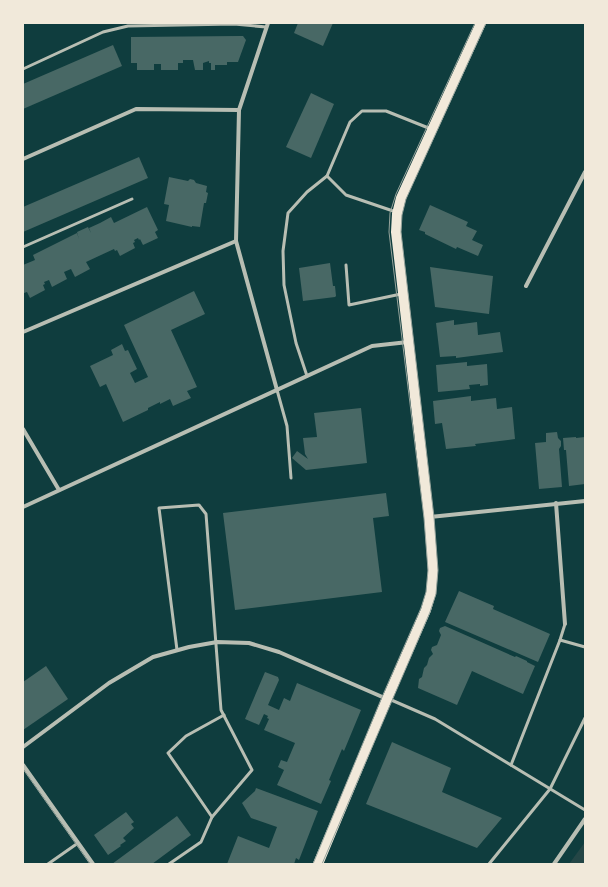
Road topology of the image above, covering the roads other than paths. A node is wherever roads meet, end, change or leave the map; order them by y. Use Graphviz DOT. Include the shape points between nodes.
graph roads {
  1 [pos="481,23"];
  2 [pos="267,25"];
  3 [pos="23,69"];
  4 [pos="239,110"];
  5 [pos="432,130"];
  6 [pos="23,159"];
  7 [pos="585,172"];
  8 [pos="327,176"];
  9 [pos="132,199"];
  10 [pos="398,212"];
  11 [pos="236,241"];
  12 [pos="23,247"];
  13 [pos="346,264"];
  14 [pos="526,286"];
  15 [pos="403,294"];
  16 [pos="23,332"];
  17 [pos="408,342"];
  18 [pos="307,376"];
  19 [pos="277,390"];
  20 [pos="23,429"];
  21 [pos="291,478"];
  22 [pos="60,490"];
  23 [pos="585,501"];
  24 [pos="556,503"];
  25 [pos="23,507"];
  26 [pos="429,518"];
  27 [pos="565,624"];
  28 [pos="560,640"];
  29 [pos="217,642"];
  30 [pos="585,647"];
  31 [pos="177,650"];
  32 [pos="387,699"];
  33 [pos="224,715"];
  34 [pos="585,718"];
  35 [pos="23,747"];
  36 [pos="23,765"];
  37 [pos="511,765"];
  38 [pos="550,789"];
  39 [pos="585,810"];
  40 [pos="212,818"];
  41 [pos="585,819"];
  42 [pos="78,843"];
  43 [pos="48,864"];
  44 [pos="93,864"];
  45 [pos="169,864"];
  46 [pos="318,864"];
  47 [pos="489,864"];
  48 [pos="554,864"];
  1 -- 5 [label="main road"];
  2 -- 3 [label="lane" via="128,26 103,32"];
  2 -- 4 [label="street"];
  4 -- 6 [label="street" via="136,109"];
  4 -- 11 [label="street"];
  5 -- 8 [label="lane" via="386,111 362,111 350,122"];
  5 -- 10 [label="main road" via="401,198"];
  7 -- 14 [label="street"];
  8 -- 10 [label="lane" via="346,195"];
  8 -- 18 [label="lane" via="307,192 288,213 283,251 284,285 296,343"];
  9 -- 12 [label="lane"];
  10 -- 15 [label="main road" via="396,232"];
  11 -- 16 [label="street"];
  11 -- 19 [label="street"];
  13 -- 15 [label="lane" via="349,305"];
  15 -- 17 [label="main road"];
  17 -- 18 [label="street" via="372,346"];
  17 -- 26 [label="main road"];
  18 -- 19 [label="street"];
  19 -- 21 [label="lane" via="287,426"];
  19 -- 22 [label="street"];
  20 -- 22 [label="street"];
  22 -- 25 [label="street"];
  23 -- 24 [label="street"];
  24 -- 26 [label="street"];
  24 -- 27 [label="street"];
  26 -- 32 [label="main road" via="433,570 431,593"];
  27 -- 28 [label="lane"];
  28 -- 30 [label="lane"];
  28 -- 37 [label="lane"];
  29 -- 31 [label="street"];
  29 -- 31 [label="lane" via="206,514 199,505 160,508"];
  29 -- 32 [label="street" via="249,643 279,652"];
  29 -- 33 [label="lane" via="221,710"];
  31 -- 35 [label="street" via="153,657 109,683"];
  32 -- 37 [label="lane" via="435,719"];
  32 -- 46 [label="main road"];
  33 -- 40 [label="lane" via="252,770"];
  33 -- 40 [label="lane" via="186,736 168,753"];
  34 -- 38 [label="lane"];
  36 -- 42 [label="street"];
  37 -- 38 [label="lane"];
  38 -- 39 [label="lane"];
  38 -- 47 [label="lane"];
  40 -- 45 [label="lane" via="201,842"];
  41 -- 48 [label="street"];
  42 -- 43 [label="lane"];
  42 -- 44 [label="street"];
}
